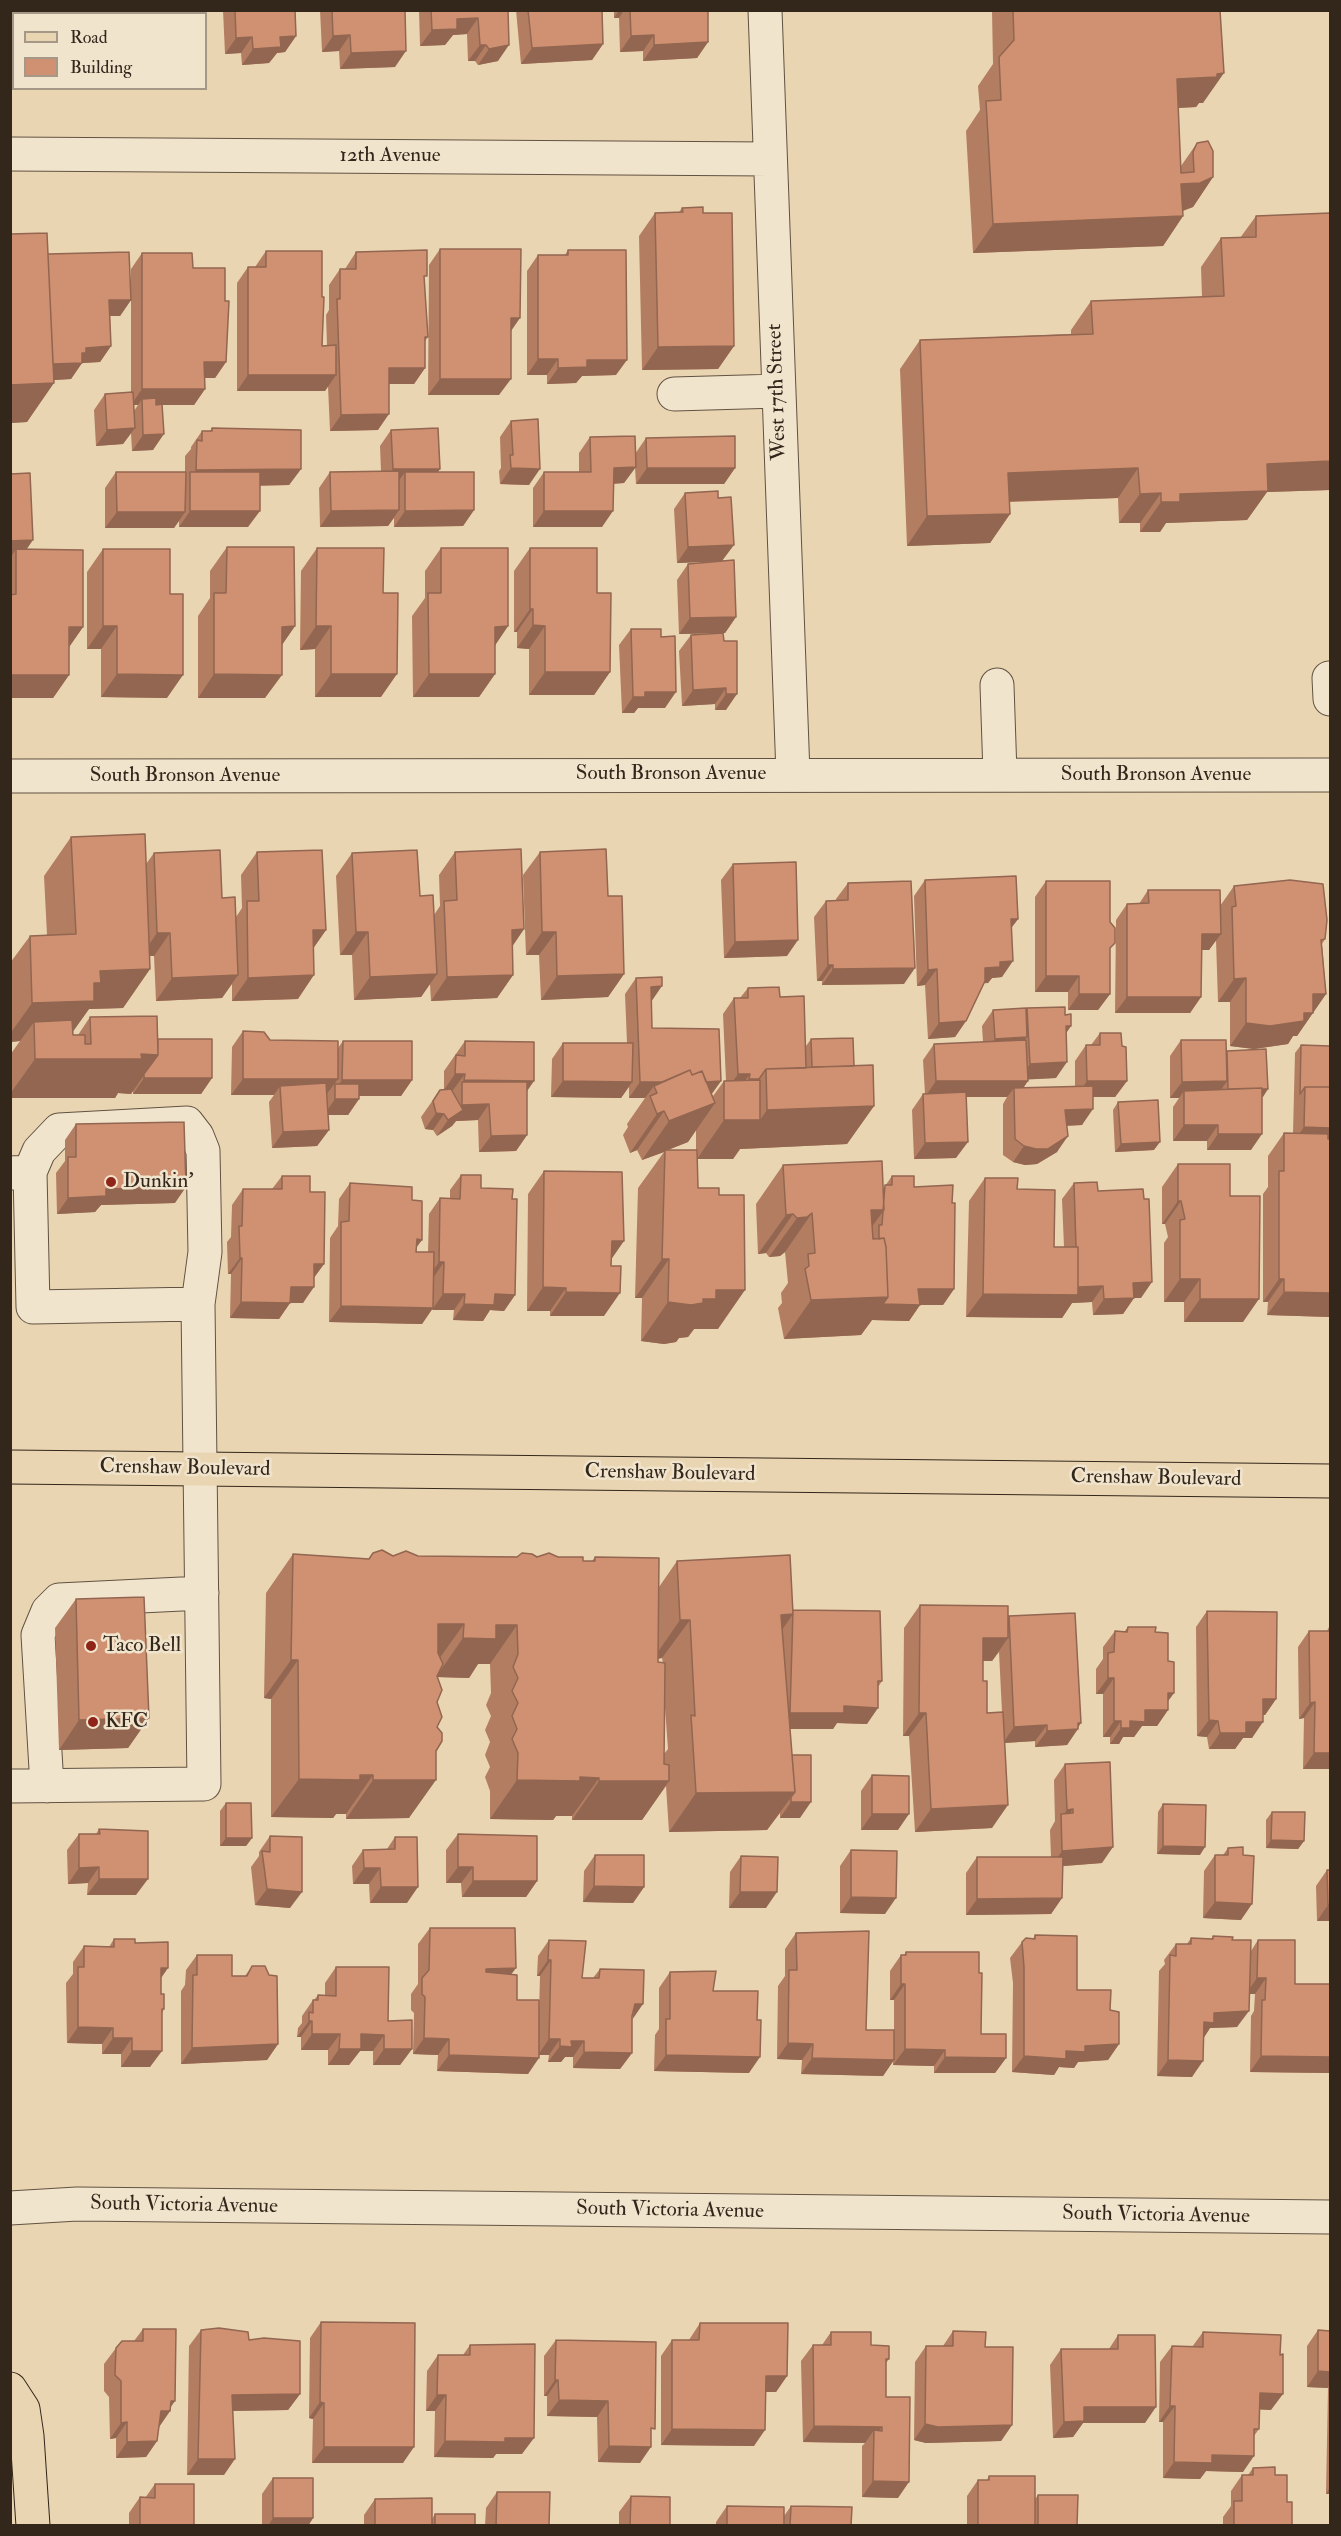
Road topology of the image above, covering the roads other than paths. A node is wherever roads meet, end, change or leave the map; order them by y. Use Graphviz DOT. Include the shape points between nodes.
graph roads {
  1 [pos="765,10"];
  2 [pos="10,154"];
  3 [pos="770,159"];
  4 [pos="778,391"];
  5 [pos="674,394"];
  6 [pos="997,685"];
  7 [pos="793,774"];
  8 [pos="1000,774"];
  9 [pos="1330,775"];
  10 [pos="10,776"];
  11 [pos="20,1173"];
  12 [pos="198,1304"];
  13 [pos="10,1467"];
  14 [pos="201,1469"];
  15 [pos="1330,1481"];
  16 [pos="202,1593"];
  17 [pos="10,1786"];
  18 [pos="47,1786"];
  19 [pos="10,2208"];
  20 [pos="1330,2217"];
  21 [pos="10,2389"];
  22 [pos="33,2526"];
  1 -- 3 [label="street, West 17th Street"];
  2 -- 3 [label="street, 12th Avenue"];
  3 -- 4 [label="street, West 17th Street"];
  4 -- 5 [label="street"];
  4 -- 7 [label="street, West 17th Street"];
  6 -- 8 [label="street"];
  7 -- 8 [label="street, South Bronson Avenue"];
  7 -- 10 [label="street, South Bronson Avenue"];
  8 -- 9 [label="street, South Bronson Avenue"];
  11 -- 12 [label="street" via="33,1307"];
  11 -- 12 [label="street" via="59,1130 186,1123 203,1150 205,1252"];
  12 -- 14 [label="street"];
  13 -- 14 [label="main road, Crenshaw Boulevard"];
  14 -- 15 [label="main road, Crenshaw Boulevard"];
  14 -- 16 [label="street"];
  16 -- 18 [label="street" via="59,1600 48,1611 38,1635"];
  16 -- 18 [label="street" via="204,1784"];
  17 -- 18 [label="street"];
  19 -- 20 [label="street, South Victoria Avenue" via="77,2204"];
  21 -- 22 [label="main road" via="23,2409"];
}
